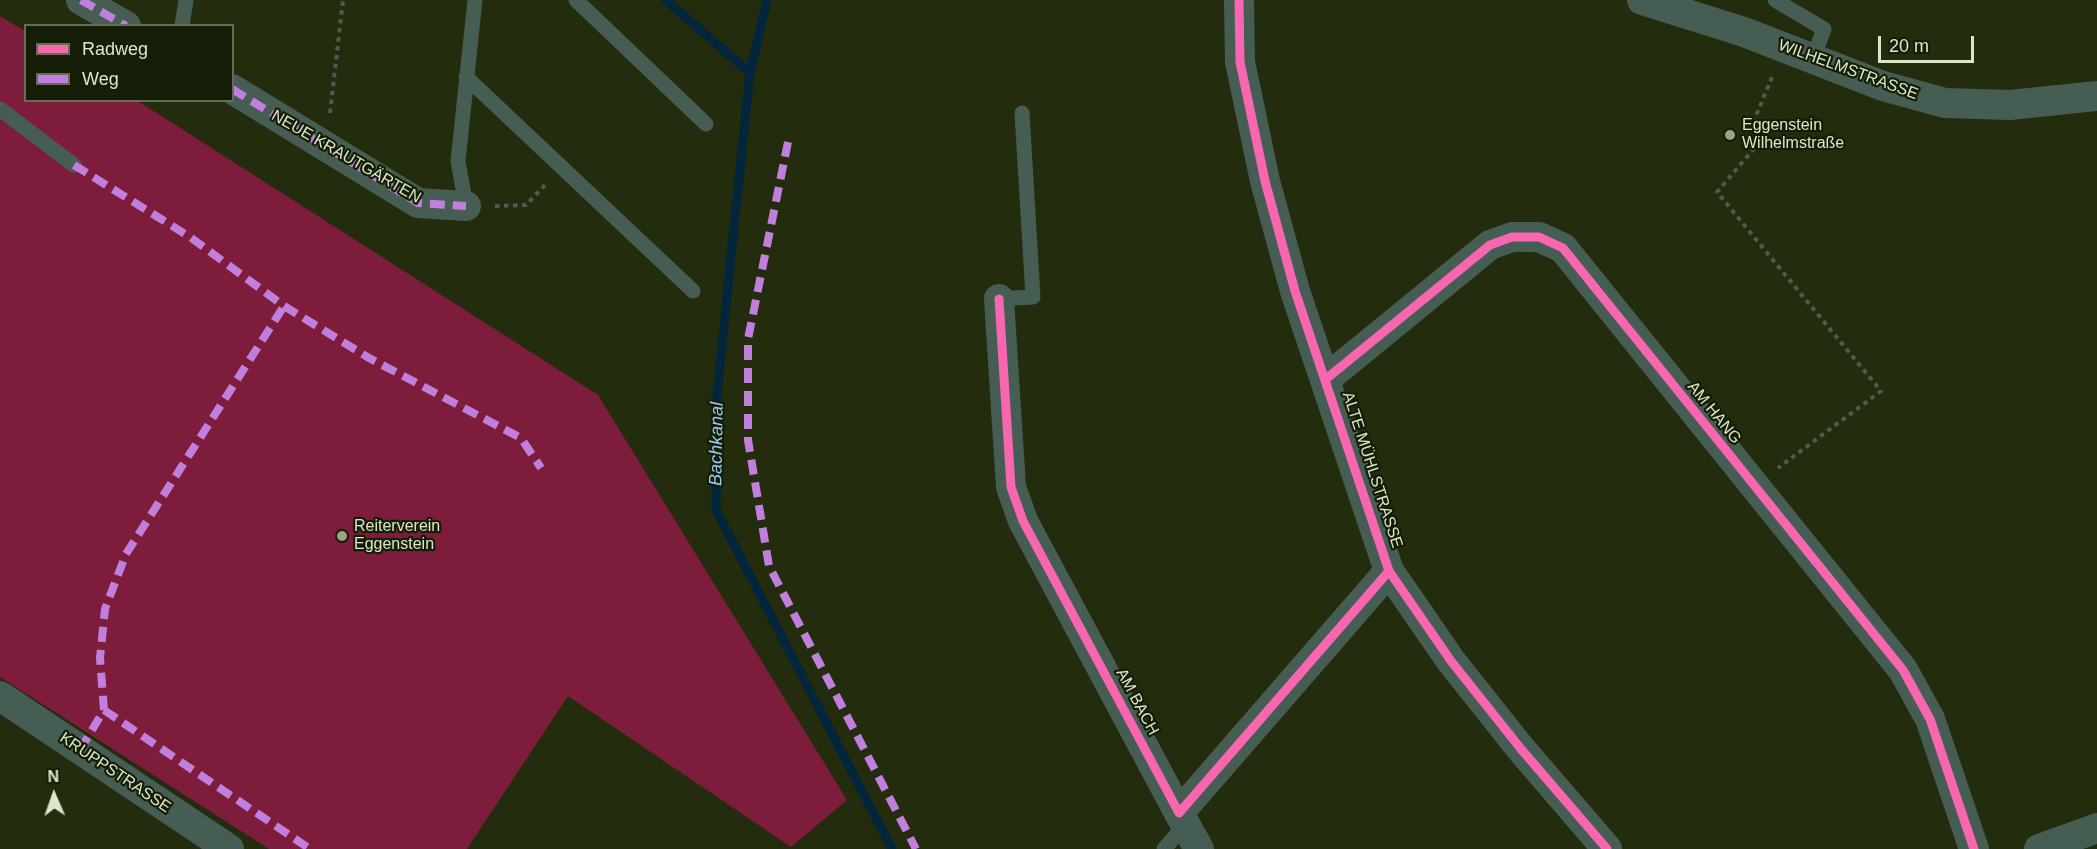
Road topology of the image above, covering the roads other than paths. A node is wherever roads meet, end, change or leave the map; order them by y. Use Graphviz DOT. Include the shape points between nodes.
graph roads {
  1 [pos="81,0"];
  2 [pos="186,0"];
  3 [pos="475,0"];
  4 [pos="576,0"];
  5 [pos="1239,0"];
  6 [pos="1642,0"];
  7 [pos="1692,0"];
  8 [pos="1775,0"];
  9 [pos="123,24"];
  10 [pos="182,24"];
  11 [pos="1744,32"];
  12 [pos="1813,58"];
  13 [pos="466,77"];
  14 [pos="234,90"];
  15 [pos="2097,96"];
  16 [pos="0,109"];
  17 [pos="1022,113"];
  18 [pos="706,124"];
  19 [pos="74,165"];
  20 [pos="466,206"];
  21 [pos="693,291"];
  22 [pos="999,299"];
  23 [pos="1326,379"];
  24 [pos="1389,571"];
  25 [pos="0,696"];
  26 [pos="2097,828"];
  27 [pos="1188,829"];
  28 [pos="229,849"];
  29 [pos="1164,849"];
  30 [pos="1607,849"];
  31 [pos="1974,849"];
  32 [pos="2039,849"];
  1 -- 9 [label="street"];
  2 -- 10 [label="lane"];
  3 -- 13 [label="lane"];
  4 -- 18 [label="lane"];
  5 -- 23 [label="street, ALTE MÜHLSTRASSE" via="1240,62 1264,181 1295,291"];
  6 -- 11 [label="street, WILHELMSTRASSE"];
  7 -- 11 [label="street, WILHELMSTRASSE"];
  8 -- 12 [label="lane" via="1824,28"];
  11 -- 12 [label="street, WILHELMSTRASSE"];
  12 -- 15 [label="street, WILHELMSTRASSE" via="1883,86 1945,103 2010,105"];
  13 -- 20 [label="lane" via="458,161"];
  13 -- 21 [label="lane"];
  14 -- 20 [label="street, NEUE KRAUTGÄRTEN" via="418,202"];
  16 -- 19 [label="lane"];
  17 -- 22 [label="lane" via="1033,297"];
  22 -- 27 [label="street, AM BACH" via="1011,488 1023,521"];
  23 -- 24 [label="street, ALTE MÜHLSTRASSE"];
  23 -- 31 [label="street, AM HANG" via="1490,245 1512,237 1539,237 1563,248 1903,670 1930,719"];
  24 -- 27 [label="street"];
  24 -- 30 [label="street, ALTE MÜHLSTRASSE" via="1458,670"];
  25 -- 28 [label="street, KRUPPSTRASSE"];
  26 -- 32 [label="street"];
  27 -- 29 [label="lane"];
}
